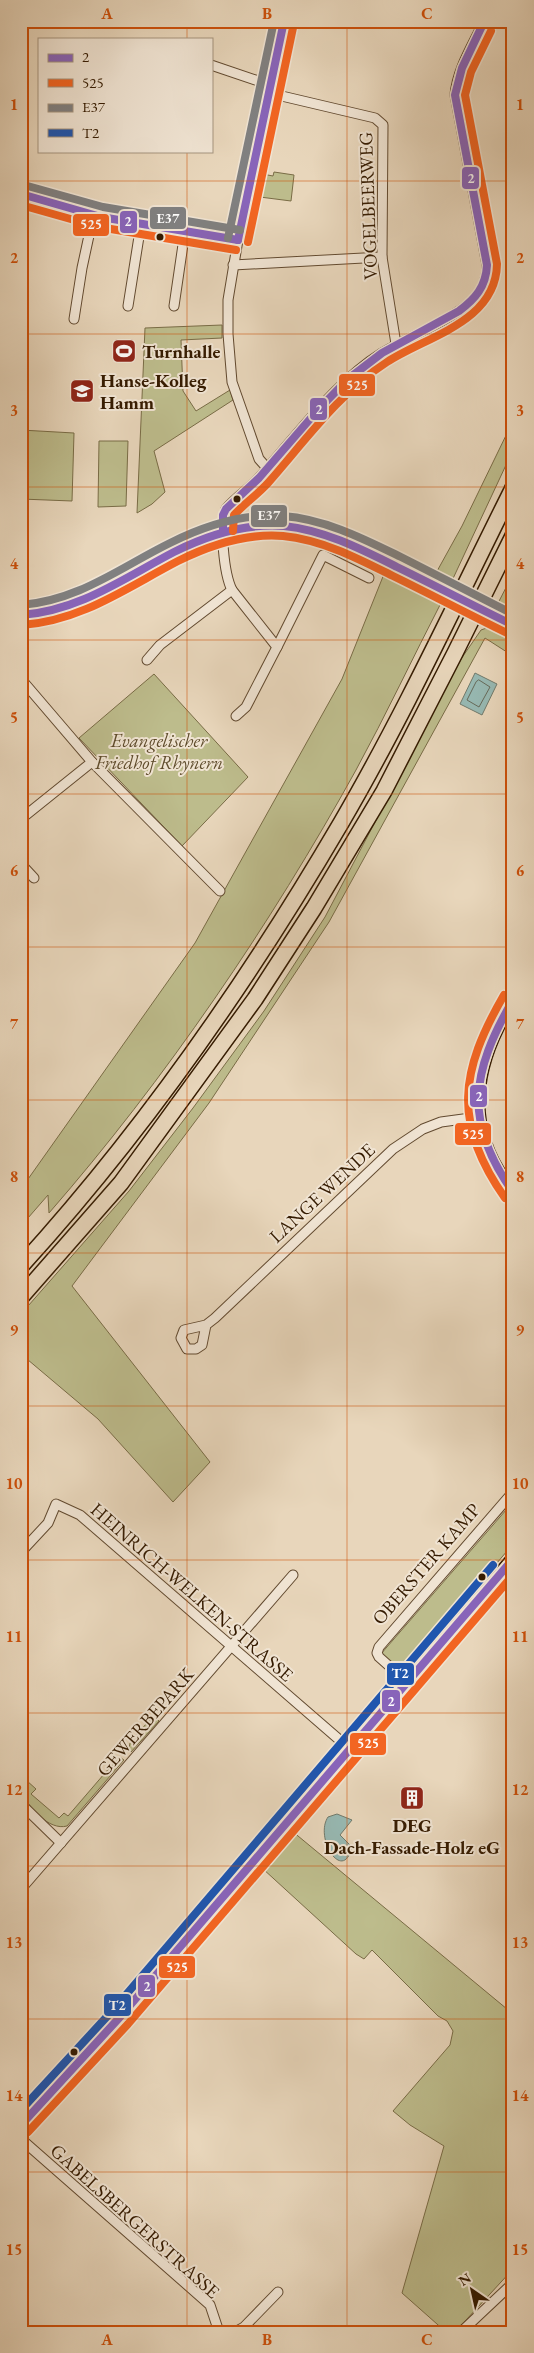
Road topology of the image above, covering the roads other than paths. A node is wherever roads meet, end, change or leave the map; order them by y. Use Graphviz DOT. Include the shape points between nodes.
graph roads {
  1 [pos="284,21"];
  2 [pos="473,21"];
  3 [pos="483,24"];
  4 [pos="212,65"];
  5 [pos="270,89"];
  6 [pos="21,194"];
  7 [pos="93,217"];
  8 [pos="141,224"];
  9 [pos="185,231"];
  10 [pos="238,240"];
  11 [pos="382,257"];
  12 [pos="233,265"];
  13 [pos="128,306"];
  14 [pos="174,306"];
  15 [pos="74,319"];
  16 [pos="396,344"];
  17 [pos="267,468"];
  18 [pos="513,488"];
  19 [pos="224,531"];
  20 [pos="513,536"];
  21 [pos="369,578"];
  22 [pos="232,590"];
  23 [pos="21,615"];
  24 [pos="513,625"];
  25 [pos="277,647"];
  26 [pos="147,660"];
  27 [pos="21,680"];
  28 [pos="236,716"];
  29 [pos="92,762"];
  30 [pos="21,820"];
  31 [pos="21,864"];
  32 [pos="34,878"];
  33 [pos="220,890"];
  34 [pos="513,1000"];
  35 [pos="478,1116"];
  36 [pos="513,1192"];
  37 [pos="21,1266"];
  38 [pos="21,1297"];
  39 [pos="206,1326"];
  40 [pos="513,1492"];
  41 [pos="21,1552"];
  42 [pos="513,1559"];
  43 [pos="293,1575"];
  44 [pos="232,1647"];
  45 [pos="407,1682"];
  46 [pos="350,1749"];
  47 [pos="21,1804"];
  48 [pos="61,1844"];
  49 [pos="21,1889"];
  50 [pos="21,2126"];
  51 [pos="21,2140"];
  52 [pos="513,2283"];
  53 [pos="278,2292"];
  54 [pos="219,2332"];
  55 [pos="235,2332"];
  56 [pos="461,2332"];
  1 -- 5 [label="street"];
  2 -- 3 [label="street"];
  3 -- 16 [label="street" via="462,67 455,95 487,275 476,298 464,308"];
  4 -- 5 [label="street, VOGELBEERWEG"];
  5 -- 10 [label="street"];
  5 -- 11 [label="street, VOGELBEERWEG" via="382,122"];
  6 -- 7 [label="street"];
  7 -- 8 [label="street"];
  7 -- 15 [label="street"];
  8 -- 9 [label="street"];
  8 -- 13 [label="street"];
  9 -- 10 [label="street"];
  9 -- 14 [label="street"];
  10 -- 12 [label="street"];
  11 -- 12 [label="street"];
  11 -- 16 [label="street, VOGELBEERWEG"];
  12 -- 17 [label="street" via="228,300 232,382 259,459"];
  16 -- 17 [label="street" via="354,372"];
  17 -- 19 [label="street" via="226,509"];
  18 -- 37 [label="highway" via="386,740 341,822 273,933 164,1092"];
  19 -- 22 [label="street" via="225,571"];
  19 -- 23 [label="main road" via="190,544 110,587 58,610"];
  19 -- 24 [label="main road, bridge" via="266,526 318,533 348,543"];
  20 -- 38 [label="highway" via="384,791 314,908 260,991 121,1183"];
  21 -- 25 [label="street" via="323,554"];
  22 -- 25 [label="street"];
  22 -- 26 [label="street" via="160,645"];
  25 -- 28 [label="street" via="246,706"];
  27 -- 29 [label="street"];
  29 -- 30 [label="street"];
  29 -- 33 [label="street"];
  31 -- 32 [label="street"];
  34 -- 35 [label="main road" via="487,1046 480,1070"];
  35 -- 36 [label="main road" via="490,1157"];
  35 -- 39 [label="street, LANGE WENDE" via="441,1122 423,1129 393,1149"];
  40 -- 45 [label="street, OBERSTER KAMP" via="379,1647 379,1657"];
  41 -- 44 [label="street, HEINRICH-WELKEN-STRASSE" via="48,1523 56,1504 70,1510 80,1515"];
  42 -- 45 [label="main road"];
  43 -- 44 [label="street, GEWERBEPARK"];
  44 -- 46 [label="street, HEINRICH-WELKEN-STRASSE"];
  44 -- 48 [label="street, GEWERBEPARK"];
  45 -- 46 [label="main road"];
  46 -- 50 [label="main road"];
  47 -- 48 [label="street"];
  48 -- 49 [label="street, GEWERBEPARK"];
  51 -- 54 [label="street, GABELSBERGERSTRASSE" via="210,2305"];
  52 -- 56 [label="street"];
  53 -- 55 [label="street"];
}
